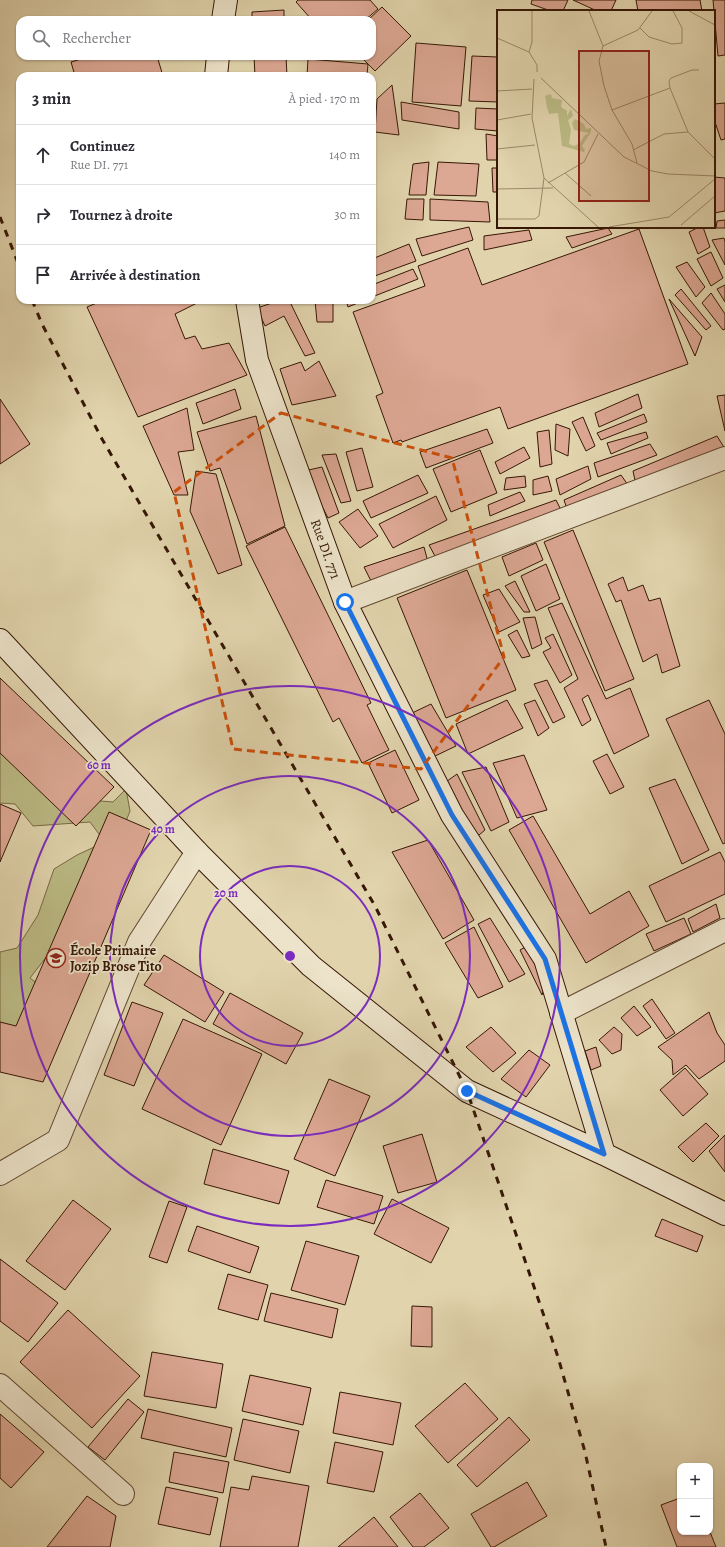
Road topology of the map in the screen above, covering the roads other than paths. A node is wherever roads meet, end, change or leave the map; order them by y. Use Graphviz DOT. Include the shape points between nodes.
graph roads {
  1 [pos="226,0"];
  2 [pos="224,16"];
  3 [pos="218,60"];
  4 [pos="216,72"];
  5 [pos="248,304"];
  6 [pos="725,458"];
  7 [pos="345,602"];
  8 [pos="0,640"];
  9 [pos="197,852"];
  10 [pos="725,930"];
  11 [pos="561,1013"];
  12 [pos="604,1154"];
  13 [pos="0,1174"];
  14 [pos="725,1214"];
  15 [pos="0,1385"];
  16 [pos="123,1494"];
  1 -- 2 [label="street"];
  3 -- 4 [label="street"];
  5 -- 7 [label="street, Rue DI. 771" via="257,360"];
  6 -- 7 [label="street"];
  7 -- 11 [label="street, Rue DI. 771" via="452,815 545,959"];
  8 -- 9 [label="street"];
  9 -- 12 [label="street" via="311,966 467,1091"];
  9 -- 13 [label="street" via="139,942 58,1140"];
  10 -- 11 [label="street"];
  11 -- 12 [label="street, Rue DI. 771"];
  12 -- 14 [label="street"];
  15 -- 16 [label="street"];
}
